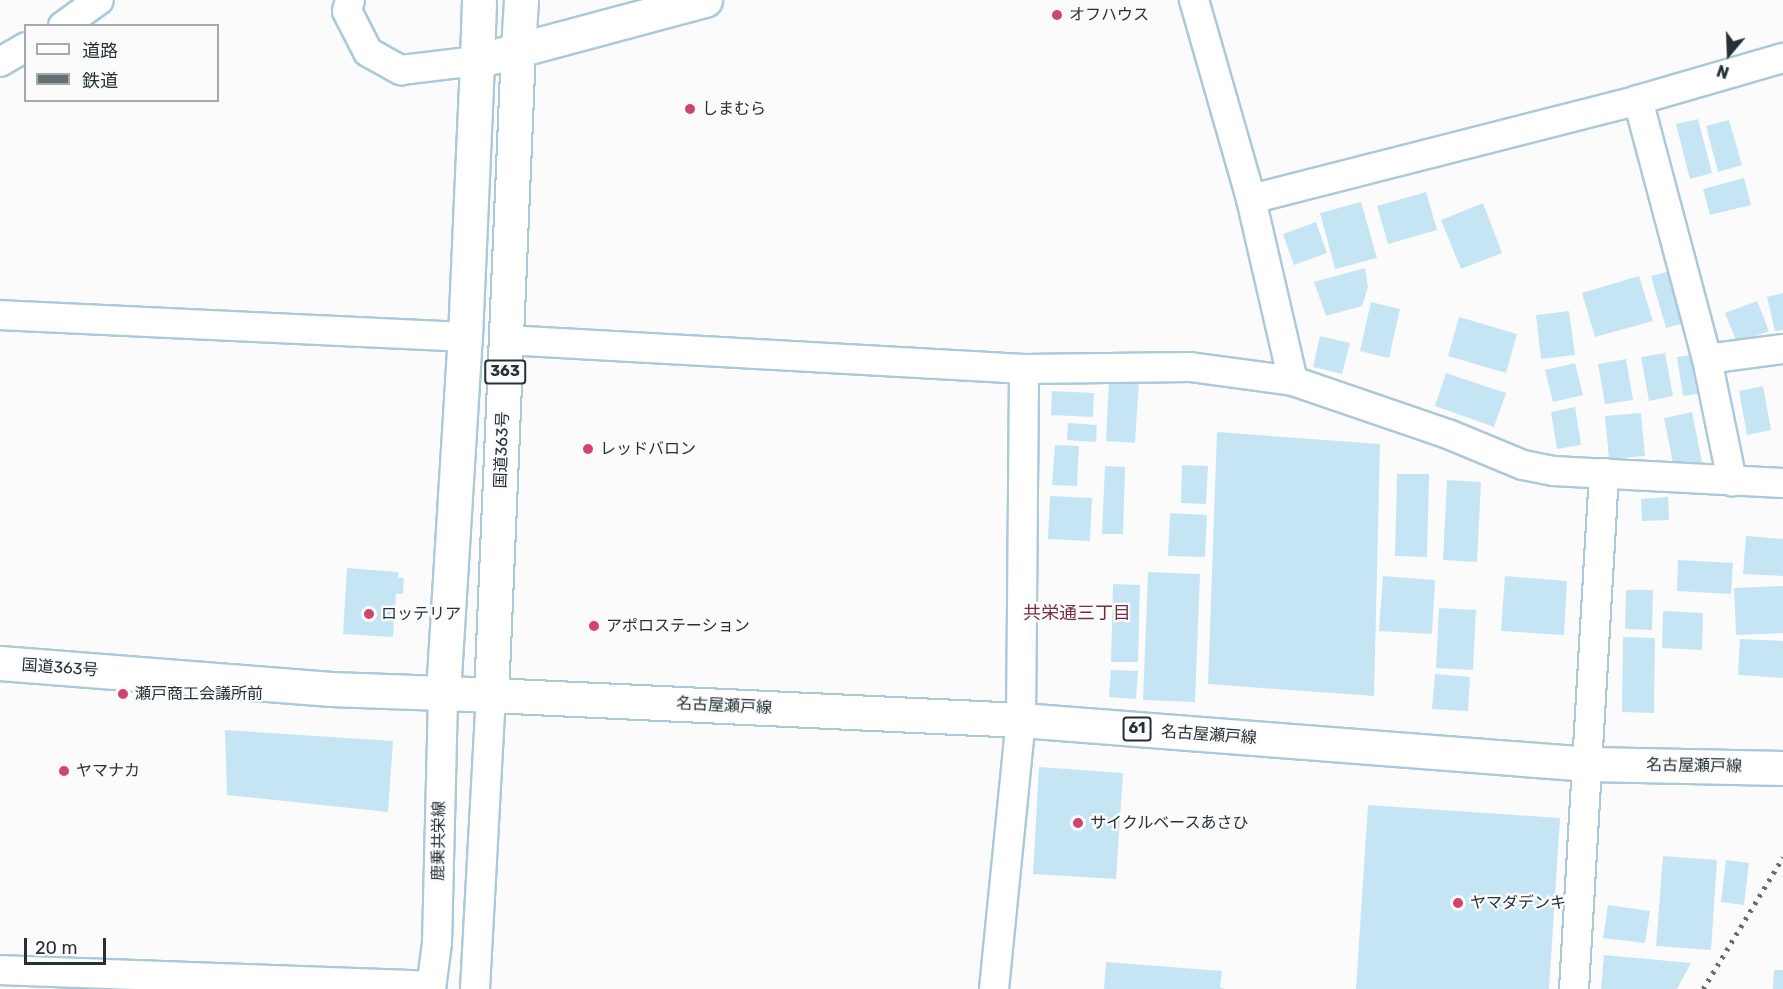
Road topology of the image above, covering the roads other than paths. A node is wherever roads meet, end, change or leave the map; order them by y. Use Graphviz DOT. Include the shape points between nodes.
graph roads {
  1 [pos="99,0"];
  2 [pos="350,0"];
  3 [pos="479,0"];
  4 [pos="521,0"];
  5 [pos="705,0"];
  6 [pos="1194,0"];
  7 [pos="66,24"];
  8 [pos="24,48"];
  9 [pos="519,49"];
  10 [pos="1783,58"];
  11 [pos="477,61"];
  12 [pos="0,62"];
  13 [pos="1638,100"];
  14 [pos="1251,199"];
  15 [pos="0,315"];
  16 [pos="465,337"];
  17 [pos="506,340"];
  18 [pos="1783,349"];
  19 [pos="1707,359"];
  20 [pos="1024,369"];
  21 [pos="1293,381"];
  22 [pos="1604,473"];
  23 [pos="1732,481"];
  24 [pos="1783,483"];
  25 [pos="0,663"];
  26 [pos="443,693"];
  27 [pos="491,695"];
  28 [pos="1021,720"];
  29 [pos="1589,764"];
  30 [pos="1783,768"];
  31 [pos="0,970"];
  32 [pos="431,988"];
  33 [pos="475,989"];
  34 [pos="994,989"];
  35 [pos="1574,989"];
  1 -- 7 [label="street"];
  2 -- 11 [label="street" via="347,11 368,52 401,70"];
  3 -- 11 [label="main road"];
  4 -- 9 [label="main road, 国道363号"];
  5 -- 9 [label="main road"];
  6 -- 14 [label="street"];
  8 -- 12 [label="street"];
  9 -- 11 [label="main road"];
  9 -- 17 [label="main road, 国道363号 / 363"];
  10 -- 13 [label="street"];
  11 -- 16 [label="main road, 363"];
  13 -- 14 [label="street"];
  13 -- 19 [label="street"];
  14 -- 21 [label="street"];
  15 -- 16 [label="street"];
  16 -- 26 [label="main road, 363"];
  17 -- 20 [label="street"];
  17 -- 27 [label="main road, 国道363号 / 363"];
  18 -- 19 [label="street"];
  19 -- 23 [label="street"];
  20 -- 21 [label="street" via="1190,367"];
  20 -- 28 [label="street"];
  21 -- 22 [label="street" via="1448,434 1523,465"];
  22 -- 23 [label="street"];
  22 -- 29 [label="street"];
  23 -- 24 [label="street"];
  25 -- 26 [label="main road, 国道363号" via="332,689"];
  26 -- 27 [label="main road, 国道363号"];
  26 -- 32 [label="street, 鹿乗共栄線" via="437,943"];
  27 -- 28 [label="main road, 名古屋瀬戸線 / 61"];
  27 -- 33 [label="street"];
  28 -- 29 [label="main road, 名古屋瀬戸線 / 61"];
  28 -- 34 [label="street"];
  29 -- 30 [label="main road, 名古屋瀬戸線 / 61"];
  29 -- 35 [label="street"];
  31 -- 32 [label="street"];
}
